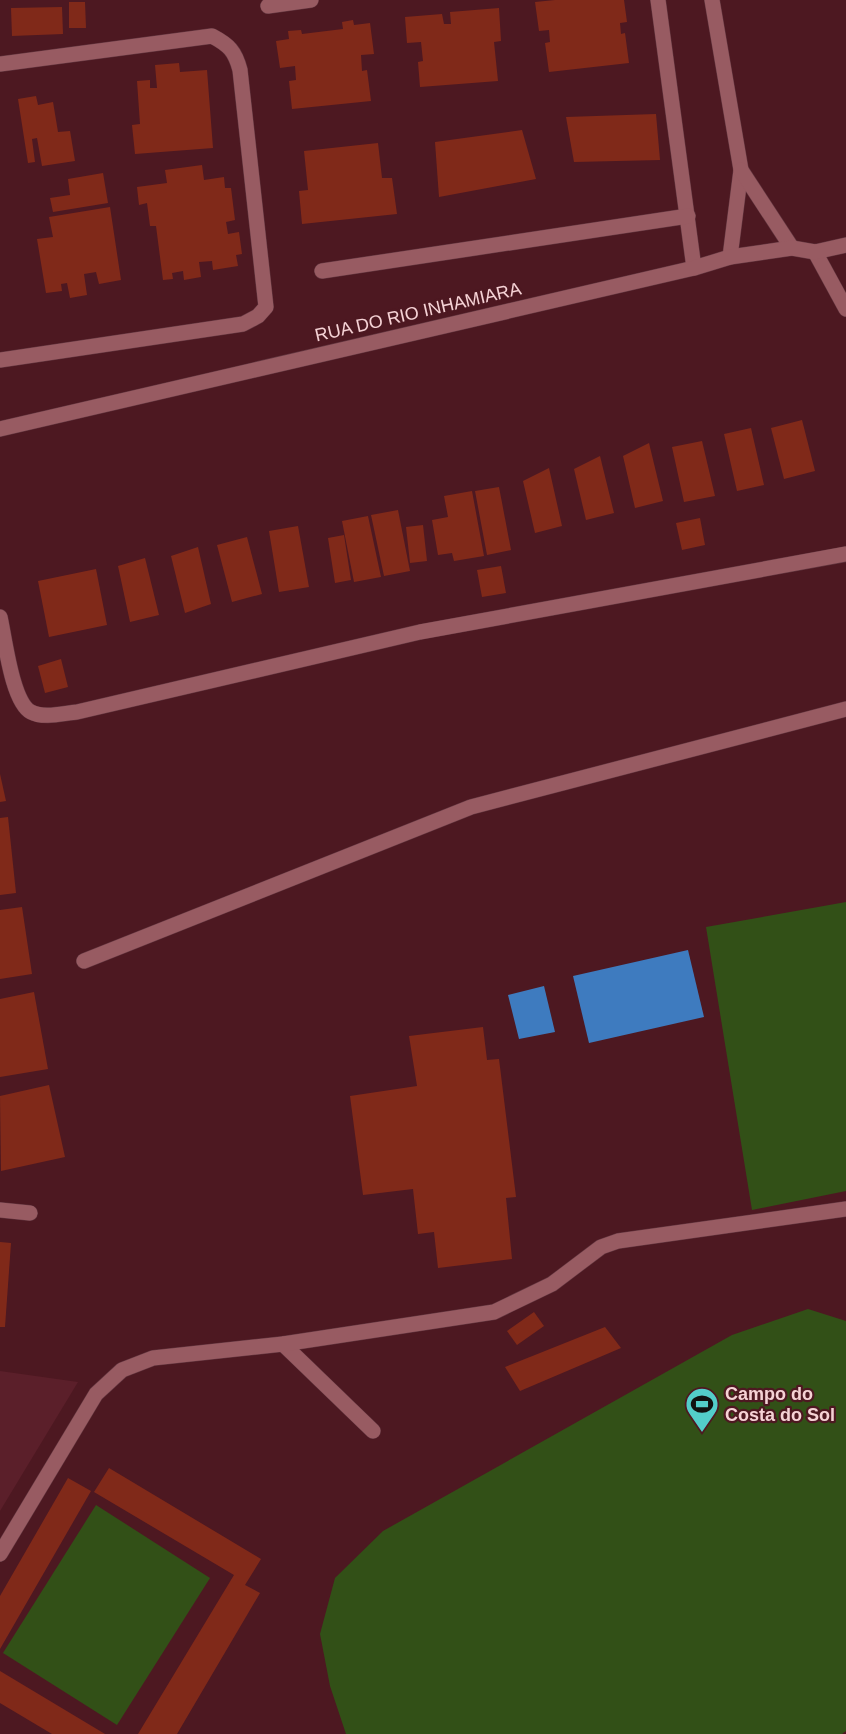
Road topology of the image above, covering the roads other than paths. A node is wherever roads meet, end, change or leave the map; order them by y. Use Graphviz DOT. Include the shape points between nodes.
graph roads {
  1 [pos="310,0"];
  2 [pos="658,0"];
  3 [pos="712,0"];
  4 [pos="268,6"];
  5 [pos="0,64"];
  6 [pos="741,170"];
  7 [pos="688,216"];
  8 [pos="846,245"];
  9 [pos="792,248"];
  10 [pos="815,252"];
  11 [pos="730,257"];
  12 [pos="694,268"];
  13 [pos="322,272"];
  14 [pos="846,309"];
  15 [pos="0,360"];
  16 [pos="0,429"];
  17 [pos="846,554"];
  18 [pos="0,617"];
  19 [pos="846,709"];
  20 [pos="84,961"];
  21 [pos="846,1209"];
  22 [pos="0,1210"];
  23 [pos="30,1213"];
  24 [pos="283,1344"];
  25 [pos="373,1431"];
  26 [pos="0,1554"];
  1 -- 4 [label="street"];
  2 -- 7 [label="street"];
  3 -- 6 [label="street"];
  5 -- 15 [label="street" via="212,36 229,45 236,53 240,70 266,307 243,324"];
  6 -- 9 [label="street"];
  6 -- 11 [label="street"];
  7 -- 12 [label="street"];
  7 -- 13 [label="street"];
  8 -- 10 [label="street, RUA DO RIO INHAMIARA"];
  9 -- 10 [label="street, RUA DO RIO INHAMIARA"];
  9 -- 11 [label="street, RUA DO RIO INHAMIARA"];
  10 -- 14 [label="street"];
  11 -- 12 [label="street, RUA DO RIO INHAMIARA"];
  12 -- 16 [label="street, RUA DO RIO INHAMIARA"];
  17 -- 18 [label="street" via="420,632 77,712 48,715 31,712 18,698"];
  19 -- 20 [label="street" via="471,807"];
  21 -- 24 [label="street" via="618,1241 601,1246 552,1284 494,1312"];
  22 -- 23 [label="street"];
  24 -- 25 [label="street"];
  24 -- 26 [label="street" via="153,1358 122,1370 96,1394"];
}
